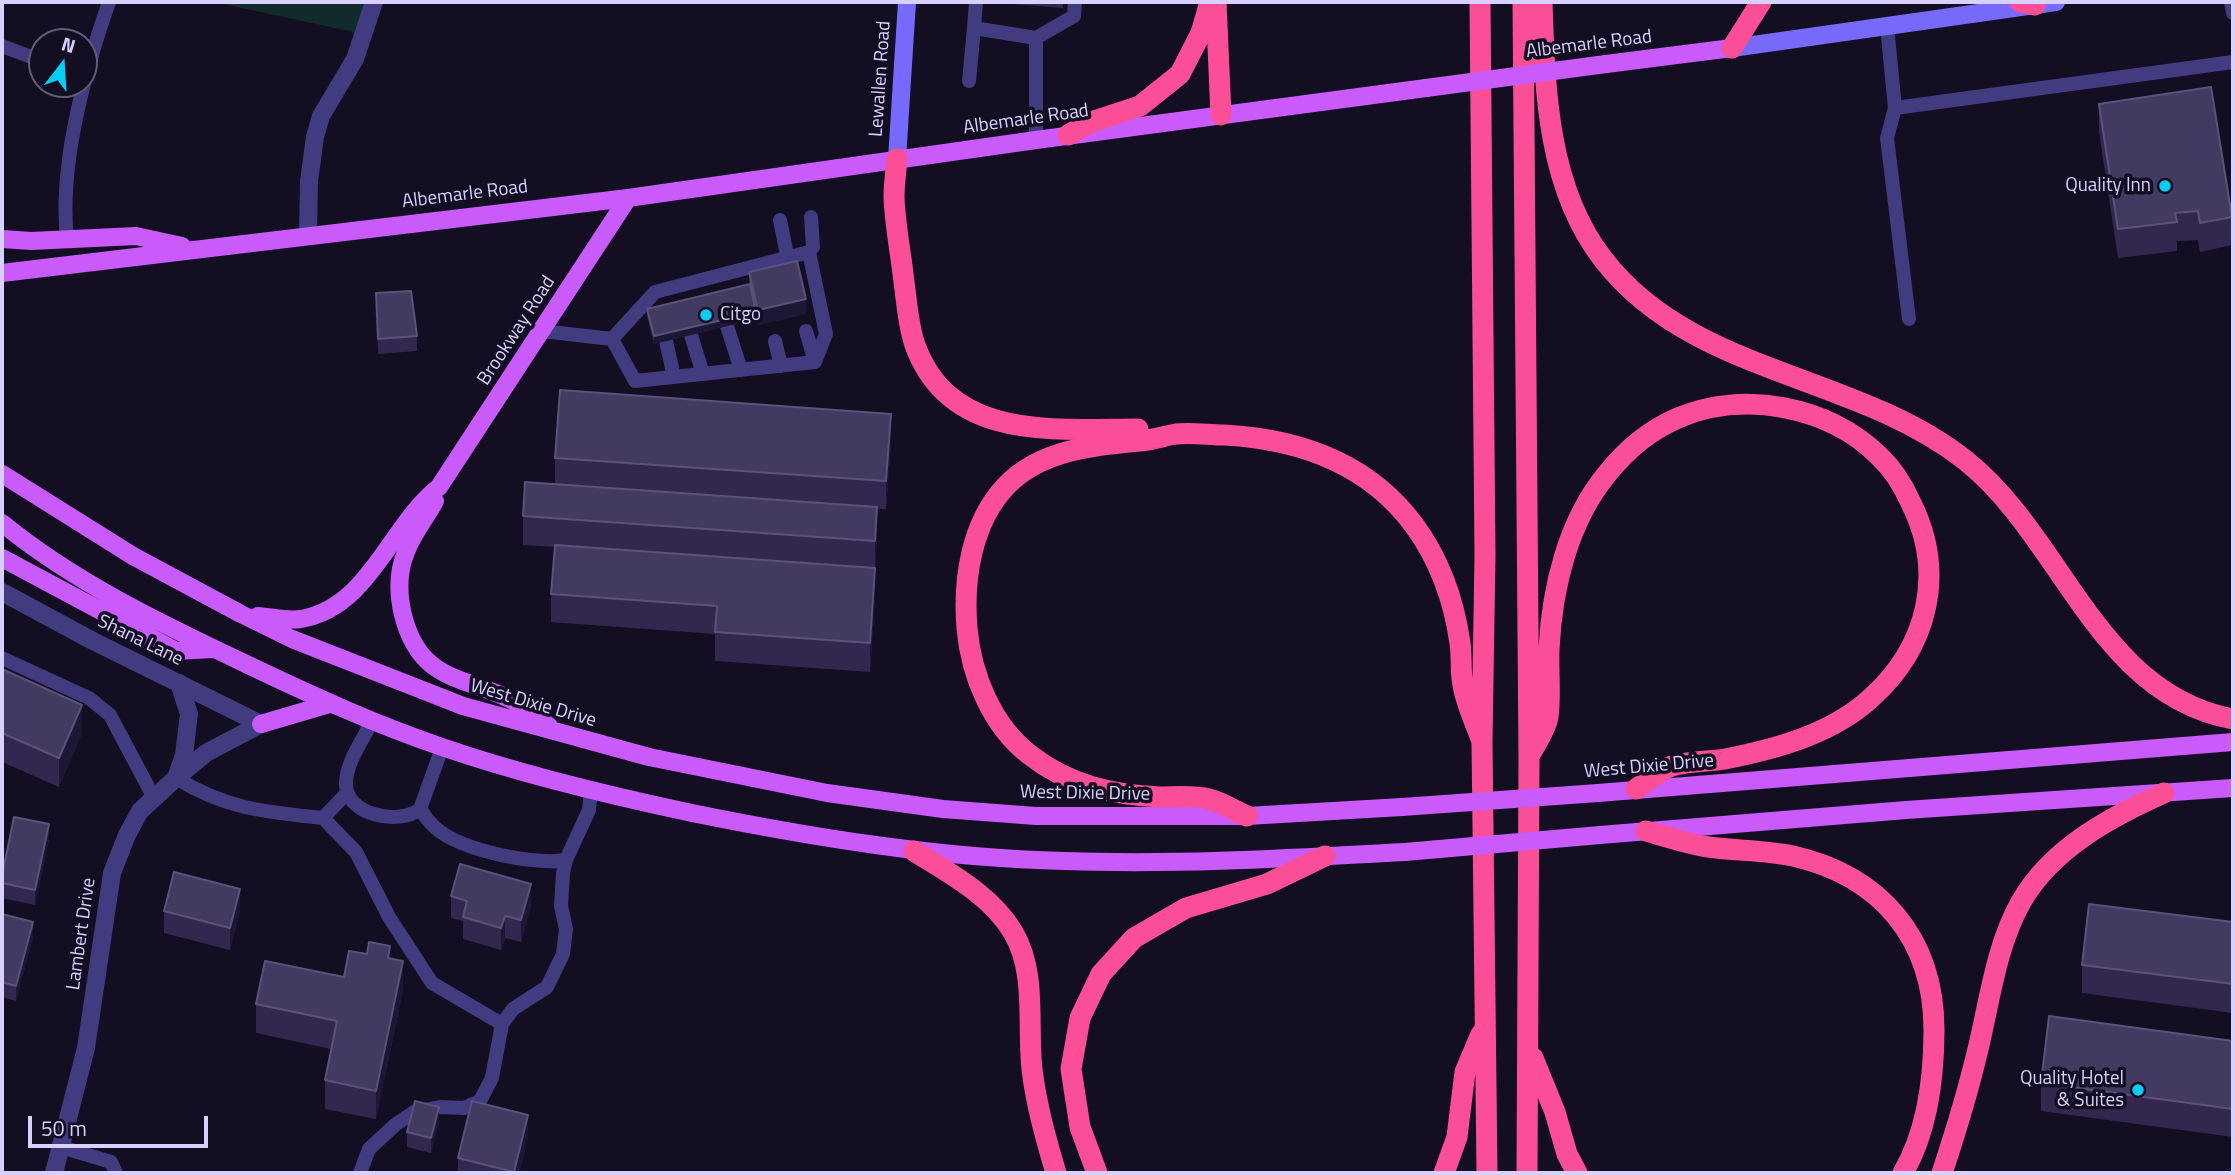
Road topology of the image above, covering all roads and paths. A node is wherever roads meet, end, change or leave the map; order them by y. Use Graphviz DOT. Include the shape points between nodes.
graph roads {
  1 [pos="109,2"];
  2 [pos="374,2"];
  3 [pos="907,2"];
  4 [pos="976,2"];
  5 [pos="1088,2"];
  6 [pos="1210,2"];
  7 [pos="1216,2"];
  8 [pos="1480,2"];
  9 [pos="1523,2"];
  10 [pos="1542,2"];
  11 [pos="1761,2"];
  12 [pos="2231,2"];
  13 [pos="2037,3"];
  14 [pos="1074,9"];
  15 [pos="2233,13"];
  16 [pos="1887,26"];
  17 [pos="974,28"];
  18 [pos="98,36"];
  19 [pos="1036,38"];
  20 [pos="2,46"];
  21 [pos="1732,48"];
  22 [pos="28,56"];
  23 [pos="2233,62"];
  24 [pos="969,81"];
  25 [pos="81,98"];
  26 [pos="1895,108"];
  27 [pos="1221,114"];
  28 [pos="1068,135"];
  29 [pos="1036,140"];
  30 [pos="897,159"];
  31 [pos="628,198"];
  32 [pos="810,217"];
  33 [pos="779,220"];
  34 [pos="308,235"];
  35 [pos="2,239"];
  36 [pos="66,239"];
  37 [pos="196,249"];
  38 [pos="809,252"];
  39 [pos="787,258"];
  40 [pos="757,266"];
  41 [pos="2,273"];
  42 [pos="792,277"];
  43 [pos="761,284"];
  44 [pos="654,292"];
  45 [pos="660,313"];
  46 [pos="1909,319"];
  47 [pos="727,327"];
  48 [pos="542,331"];
  49 [pos="806,331"];
  50 [pos="691,335"];
  51 [pos="612,339"];
  52 [pos="666,341"];
  53 [pos="775,341"];
  54 [pos="815,362"];
  55 [pos="781,366"];
  56 [pos="741,370"];
  57 [pos="703,374"];
  58 [pos="674,377"];
  59 [pos="1176,434"];
  60 [pos="2,474"];
  61 [pos="439,486"];
  62 [pos="2,523"];
  63 [pos="2,558"];
  64 [pos="2,592"];
  65 [pos="241,614"];
  66 [pos="214,649"];
  67 [pos="2,658"];
  68 [pos="179,683"];
  69 [pos="330,704"];
  70 [pos="2233,719"];
  71 [pos="372,722"];
  72 [pos="261,724"];
  73 [pos="560,734"];
  74 [pos="1482,742"];
  75 [pos="2233,743"];
  76 [pos="442,748"];
  77 [pos="1528,758"];
  78 [pos="176,778"];
  79 [pos="2233,788"];
  80 [pos="1636,789"];
  81 [pos="591,791"];
  82 [pos="347,793"];
  83 [pos="2164,793"];
  84 [pos="154,798"];
  85 [pos="419,809"];
  86 [pos="1247,817"];
  87 [pos="323,818"];
  88 [pos="1646,831"];
  89 [pos="914,850"];
  90 [pos="1325,856"];
  91 [pos="566,860"];
  92 [pos="502,1024"];
  93 [pos="1484,1026"];
  94 [pos="1530,1050"];
  95 [pos="61,1147"];
  96 [pos="54,1173"];
  97 [pos="116,1173"];
  98 [pos="360,1173"];
  99 [pos="1056,1173"];
  100 [pos="1097,1173"];
  101 [pos="1444,1173"];
  102 [pos="1487,1173"];
  103 [pos="1527,1173"];
  104 [pos="1577,1173"];
  105 [pos="1903,1173"];
  106 [pos="1942,1173"];
  1 -- 18 [label="lane"];
  2 -- 34 [label="street" via="355,60 318,126 309,181"];
  3 -- 30 [label="main road, Lewallen Road"];
  4 -- 17 [label="lane"];
  5 -- 14 [label="lane"];
  6 -- 28 [label="highway" via="1201,33 1180,74 1140,106"];
  7 -- 27 [label="highway"];
  8 -- 74 [label="highway" via="1485,555"];
  9 -- 77 [label="highway"];
  10 -- 70 [label="highway" via="1545,88 1563,177 1591,242 1628,288 1676,325 1714,345 1869,404 1949,448 2000,494 2087,611 2141,674 2195,708"];
  11 -- 21 [label="highway"];
  12 -- 15 [label="lane"];
  13 -- 16 [label="main road, Albemarle Road"];
  14 -- 19 [label="lane"];
  16 -- 21 [label="main road, Albemarle Road"];
  16 -- 26 [label="lane"];
  17 -- 19 [label="lane"];
  17 -- 24 [label="lane"];
  19 -- 29 [label="lane"];
  20 -- 22 [label="lane"];
  21 -- 27 [label="main road, Albemarle Road, bridge"];
  23 -- 26 [label="lane"];
  25 -- 36 [label="lane" via="66,186"];
  26 -- 46 [label="lane" via="1887,138"];
  27 -- 28 [label="main road, Albemarle Road"];
  28 -- 29 [label="main road, Albemarle Road"];
  29 -- 30 [label="main road, Albemarle Road"];
  30 -- 31 [label="main road, Albemarle Road"];
  30 -- 59 [label="highway" via="894,198 911,329 924,365 947,394 968,410 1009,425 1155,429"];
  31 -- 34 [label="main road, Albemarle Road"];
  31 -- 48 [label="main road, Brookway Road"];
  32 -- 38 [label="lane" via="813,247"];
  33 -- 39 [label="lane"];
  34 -- 37 [label="main road, Albemarle Road"];
  35 -- 36 [label="main road"];
  36 -- 37 [label="main road" via="136,236"];
  37 -- 41 [label="main road, Albemarle Road"];
  38 -- 39 [label="lane"];
  38 -- 54 [label="lane" via="826,334"];
  39 -- 40 [label="lane"];
  39 -- 42 [label="lane"];
  40 -- 43 [label="lane"];
  40 -- 44 [label="lane" via="680,292"];
  44 -- 45 [label="lane"];
  44 -- 51 [label="lane"];
  47 -- 56 [label="lane"];
  48 -- 51 [label="lane"];
  48 -- 61 [label="main road, Brookway Road"];
  49 -- 54 [label="lane"];
  50 -- 57 [label="lane"];
  51 -- 58 [label="lane" via="635,381"];
  52 -- 58 [label="lane"];
  53 -- 55 [label="lane"];
  54 -- 55 [label="lane"];
  55 -- 56 [label="lane"];
  56 -- 57 [label="lane"];
  57 -- 58 [label="lane"];
  59 -- 74 [label="highway" via="1240,436 1315,450 1357,471 1389,496 1416,527 1440,570 1460,644 1463,686"];
  59 -- 86 [label="highway" via="1064,453 1035,464 1008,484 990,506 973,547 966,593 968,639 993,713 1017,745 1049,769 1112,793 1208,798"];
  60 -- 65 [label="main road, West Dixie Drive" via="133,556"];
  61 -- 65 [label="main road" via="365,578 335,604 299,619"];
  61 -- 73 [label="main road" via="401,568 406,627 421,652 442,672 518,704"];
  62 -- 66 [label="main road" via="71,573"];
  63 -- 66 [label="main road" via="176,652"];
  64 -- 68 [label="street, Shana Lane"];
  65 -- 73 [label="main road, West Dixie Drive" via="339,659 463,706"];
  66 -- 69 [label="main road"];
  67 -- 84 [label="lane" via="89,698 110,715"];
  68 -- 72 [label="street, Shana Lane"];
  68 -- 78 [label="street" via="189,714"];
  69 -- 71 [label="main road"];
  69 -- 72 [label="main road"];
  71 -- 76 [label="main road"];
  71 -- 82 [label="lane" via="350,763"];
  72 -- 78 [label="street, Lambert Drive" via="206,753"];
  73 -- 86 [label="main road, West Dixie Drive" via="769,782 943,809 1036,816"];
  74 -- 93 [label="highway"];
  75 -- 80 [label="main road, West Dixie Drive"];
  76 -- 81 [label="main road"];
  76 -- 85 [label="lane"];
  77 -- 80 [label="highway" via="1548,720 1549,647 1563,560 1586,504 1626,452 1676,418 1737,405 1786,408 1848,432 1894,472 1918,516 1926,542 1929,586 1916,639 1905,660 1869,700 1810,735 1750,754 1671,766"];
  77 -- 94 [label="highway"];
  78 -- 84 [label="street, Lambert Drive"];
  78 -- 87 [label="lane" via="202,794 258,812"];
  79 -- 83 [label="main road"];
  80 -- 86 [label="main road, West Dixie Drive, bridge"];
  81 -- 89 [label="main road" via="755,826"];
  81 -- 91 [label="lane" via="589,810"];
  82 -- 85 [label="lane" via="368,812 379,815 402,817"];
  82 -- 87 [label="lane"];
  83 -- 88 [label="main road"];
  83 -- 106 [label="highway" via="2126,810 2079,841 2039,877 2022,901 2009,928"];
  84 -- 95 [label="street, Lambert Drive" via="140,811 112,873 86,1048"];
  85 -- 91 [label="lane" via="439,831 469,846 536,862"];
  87 -- 92 [label="lane" via="356,852 389,917 432,982"];
  88 -- 90 [label="main road, bridge"];
  88 -- 105 [label="highway" via="1707,847 1773,852 1823,865 1872,892 1909,931 1931,984 1934,1070 1923,1125"];
  89 -- 90 [label="main road" via="1064,862"];
  89 -- 99 [label="highway" via="970,887 1013,933 1029,977 1032,1070"];
  90 -- 100 [label="highway" via="1267,884 1186,908 1134,938 1101,974 1080,1018 1071,1069 1080,1127"];
  91 -- 92 [label="lane" via="561,888 566,929 563,954 547,987 513,1009"];
  92 -- 98 [label="lane" via="492,1078 480,1101 464,1108 414,1112 369,1149"];
  93 -- 101 [label="highway" via="1465,1072 1457,1137"];
  93 -- 102 [label="highway"];
  94 -- 103 [label="highway"];
  94 -- 104 [label="highway"];
  95 -- 96 [label="street, Lambert Drive"];
  95 -- 97 [label="lane" via="111,1161"];
}
